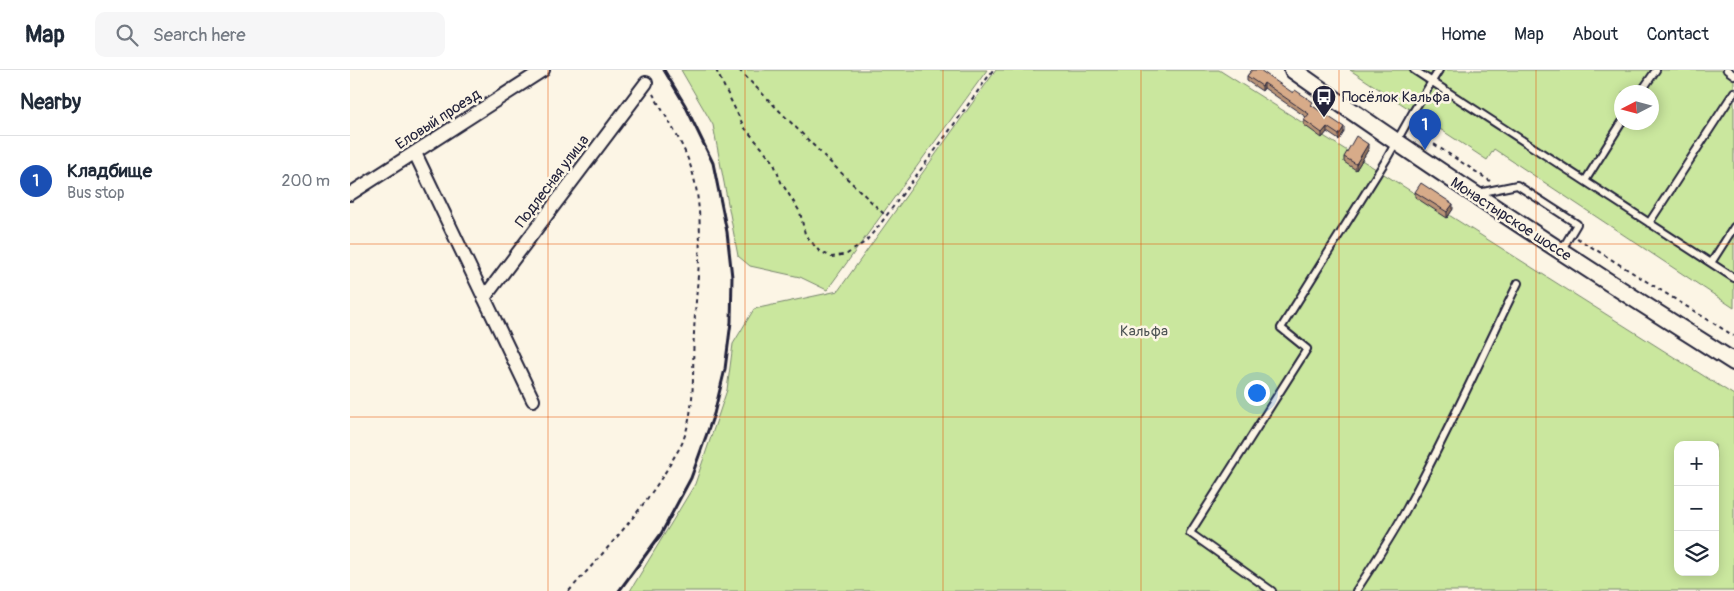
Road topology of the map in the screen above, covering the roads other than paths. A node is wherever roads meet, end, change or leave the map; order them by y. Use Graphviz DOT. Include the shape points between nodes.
graph roads {
  1 [pos="543,70"];
  2 [pos="1293,70"];
  3 [pos="1414,70"];
  4 [pos="1439,70"];
  5 [pos="1656,70"];
  6 [pos="1727,70"];
  7 [pos="1734,75"];
  8 [pos="646,82"];
  9 [pos="1432,82"];
  10 [pos="1646,85"];
  11 [pos="1734,92"];
  12 [pos="1617,130"];
  13 [pos="1397,143"];
  14 [pos="415,153"];
  15 [pos="1585,181"];
  16 [pos="350,194"];
  17 [pos="1472,194"];
  18 [pos="1649,223"];
  19 [pos="1734,227"];
  20 [pos="1560,252"];
  21 [pos="1711,263"];
  22 [pos="1734,278"];
  23 [pos="1518,283"];
  24 [pos="484,298"];
  25 [pos="1734,362"];
  26 [pos="533,400"];
  27 [pos="1272,591"];
  28 [pos="1356,591"];
  1 -- 14 [label="street, Еловый проезд"];
  2 -- 13 [label="main road, Монастырское шоссе"];
  3 -- 9 [label="lane"];
  4 -- 9 [label="lane"];
  5 -- 10 [label="lane"];
  6 -- 7 [label="lane"];
  8 -- 24 [label="street, Подлесная улица"];
  9 -- 13 [label="lane"];
  9 -- 15 [label="lane"];
  11 -- 18 [label="lane"];
  12 -- 15 [label="lane"];
  13 -- 17 [label="main road, Монастырское шоссе"];
  13 -- 27 [label="lane" via="1281,328 1307,348 1190,533"];
  14 -- 16 [label="street, Еловый проезд"];
  14 -- 24 [label="street"];
  15 -- 18 [label="lane"];
  17 -- 20 [label="main road, Монастырское шоссе"];
  17 -- 20 [label="lane" via="1517,185 1577,224"];
  18 -- 21 [label="lane"];
  19 -- 21 [label="lane"];
  20 -- 25 [label="main road, Монастырское шоссе"];
  21 -- 22 [label="lane"];
  23 -- 28 [label="lane" via="1408,508"];
  24 -- 26 [label="street"];
}
